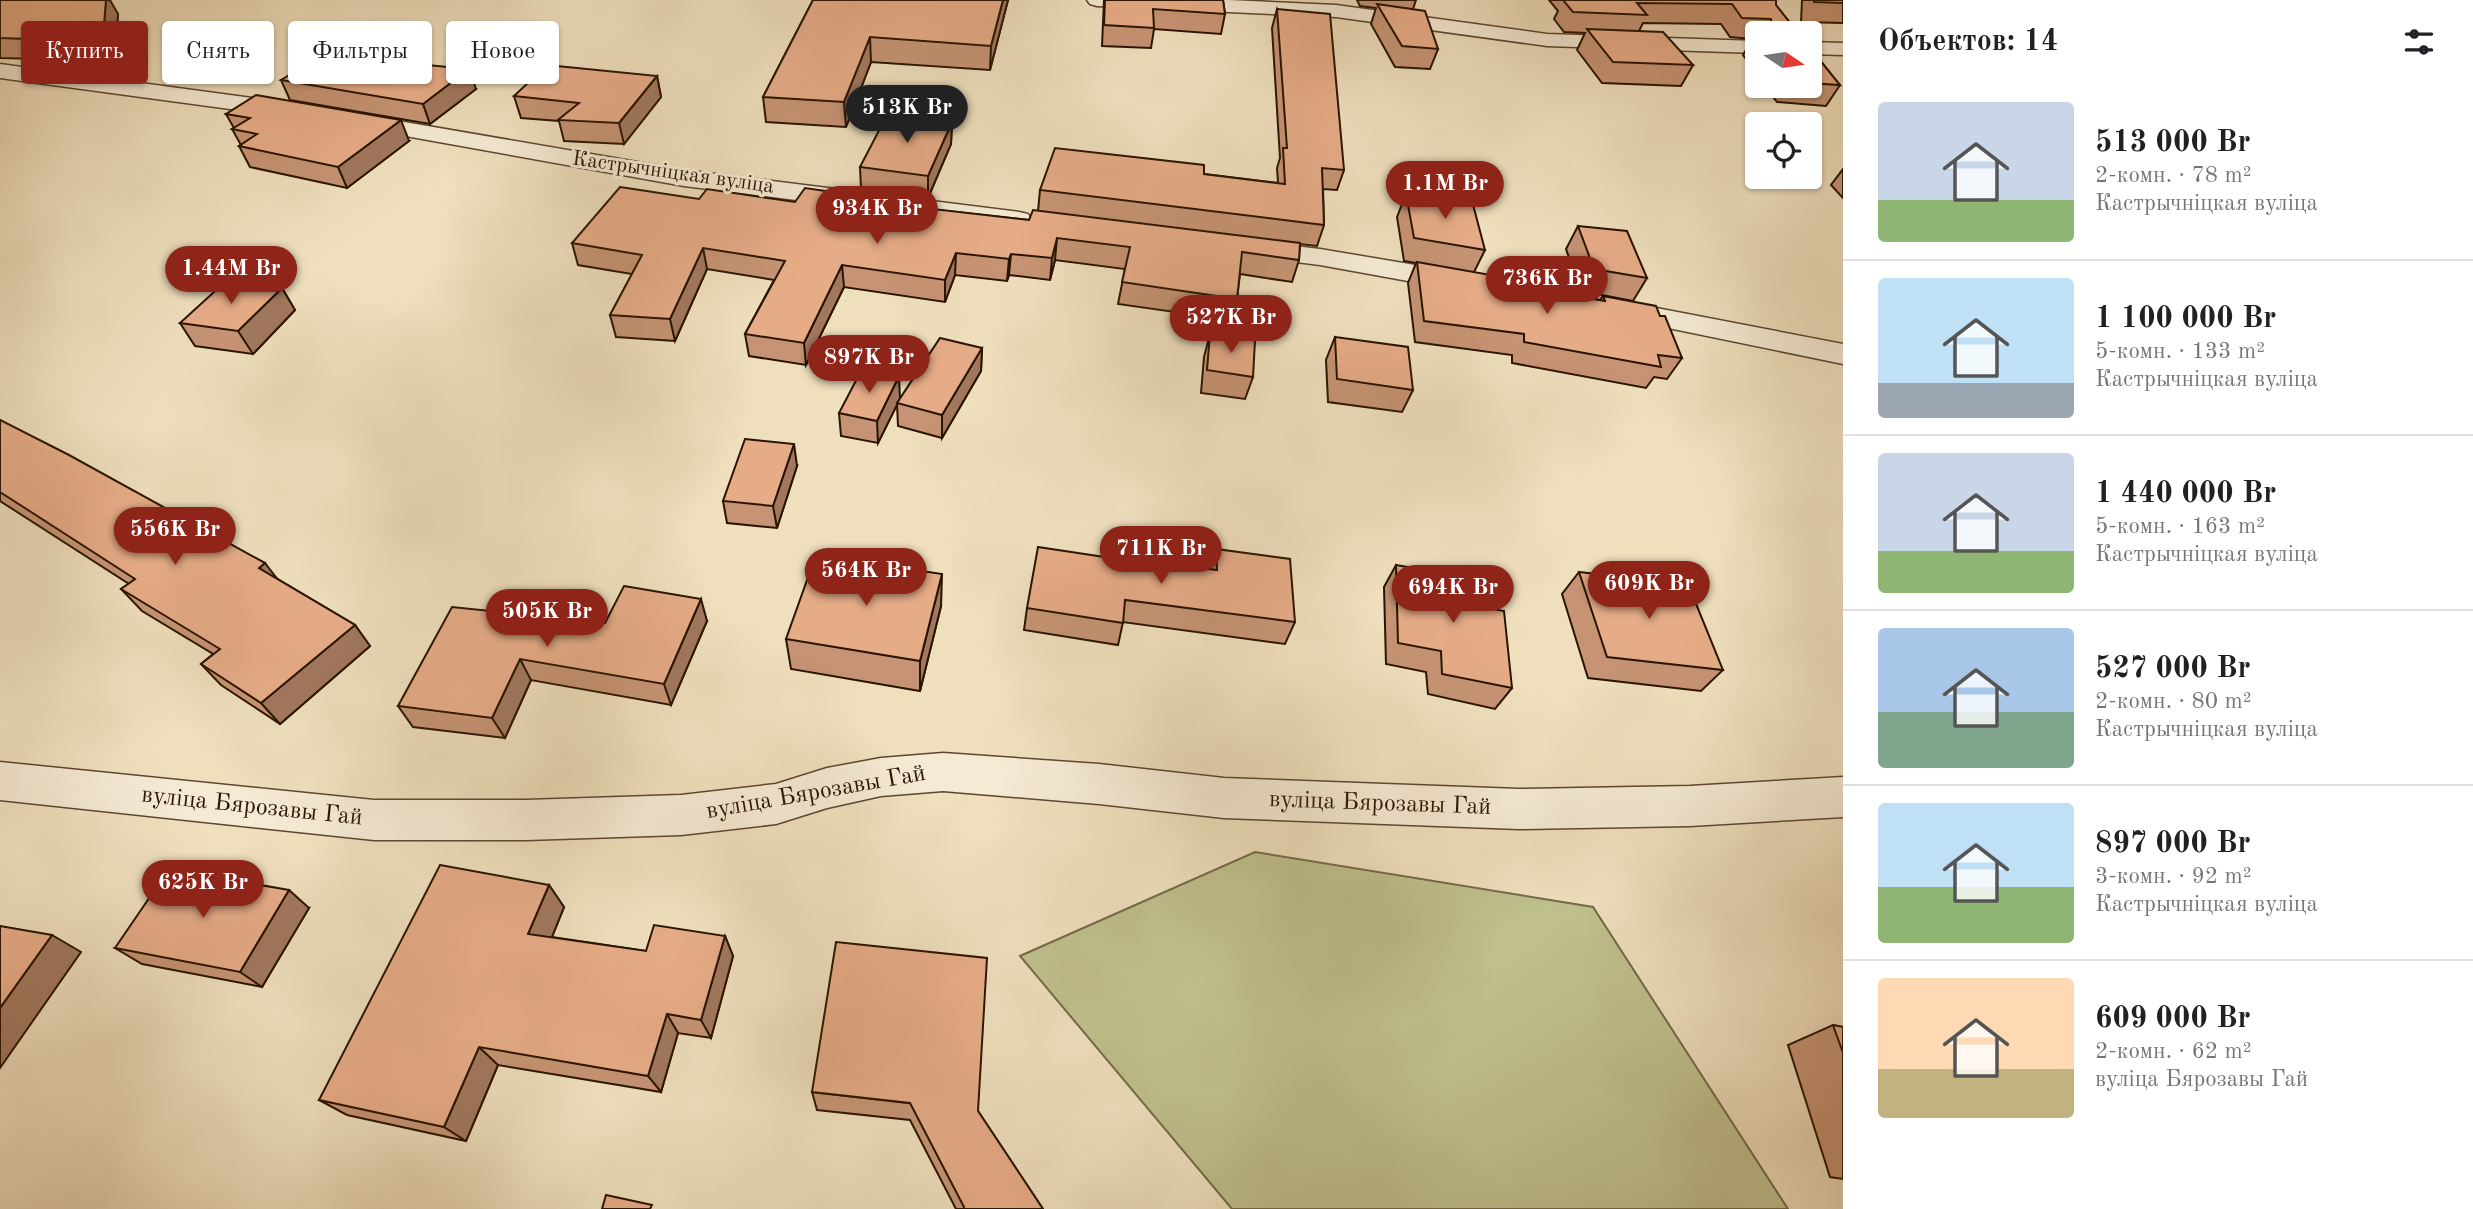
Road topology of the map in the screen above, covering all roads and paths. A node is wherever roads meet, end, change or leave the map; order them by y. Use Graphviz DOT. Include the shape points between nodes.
graph roads {
  1 [pos="1097,0"];
  2 [pos="1478,11"];
  3 [pos="1490,33"];
  4 [pos="1745,47"];
  5 [pos="1822,48"];
  6 [pos="1843,49"];
  7 [pos="0,71"];
  8 [pos="1046,223"];
  9 [pos="1224,246"];
  10 [pos="1484,285"];
  11 [pos="1589,304"];
  12 [pos="1843,354"];
  13 [pos="0,781"];
  14 [pos="1843,797"];
  1 -- 3 [label="street" via="1348,12"];
  2 -- 3 [label="street"];
  3 -- 4 [label="street" via="1560,41"];
  5 -- 6 [label="street"];
  7 -- 8 [label="street, Кастрычніцкая вуліца" via="326,116 684,178"];
  9 -- 10 [label="street"];
  11 -- 12 [label="street"];
  13 -- 14 [label="street, вуліца Бярозавы Гай" via="374,820 681,815 776,804 881,777 943,772 1224,798 1519,809"];
}
